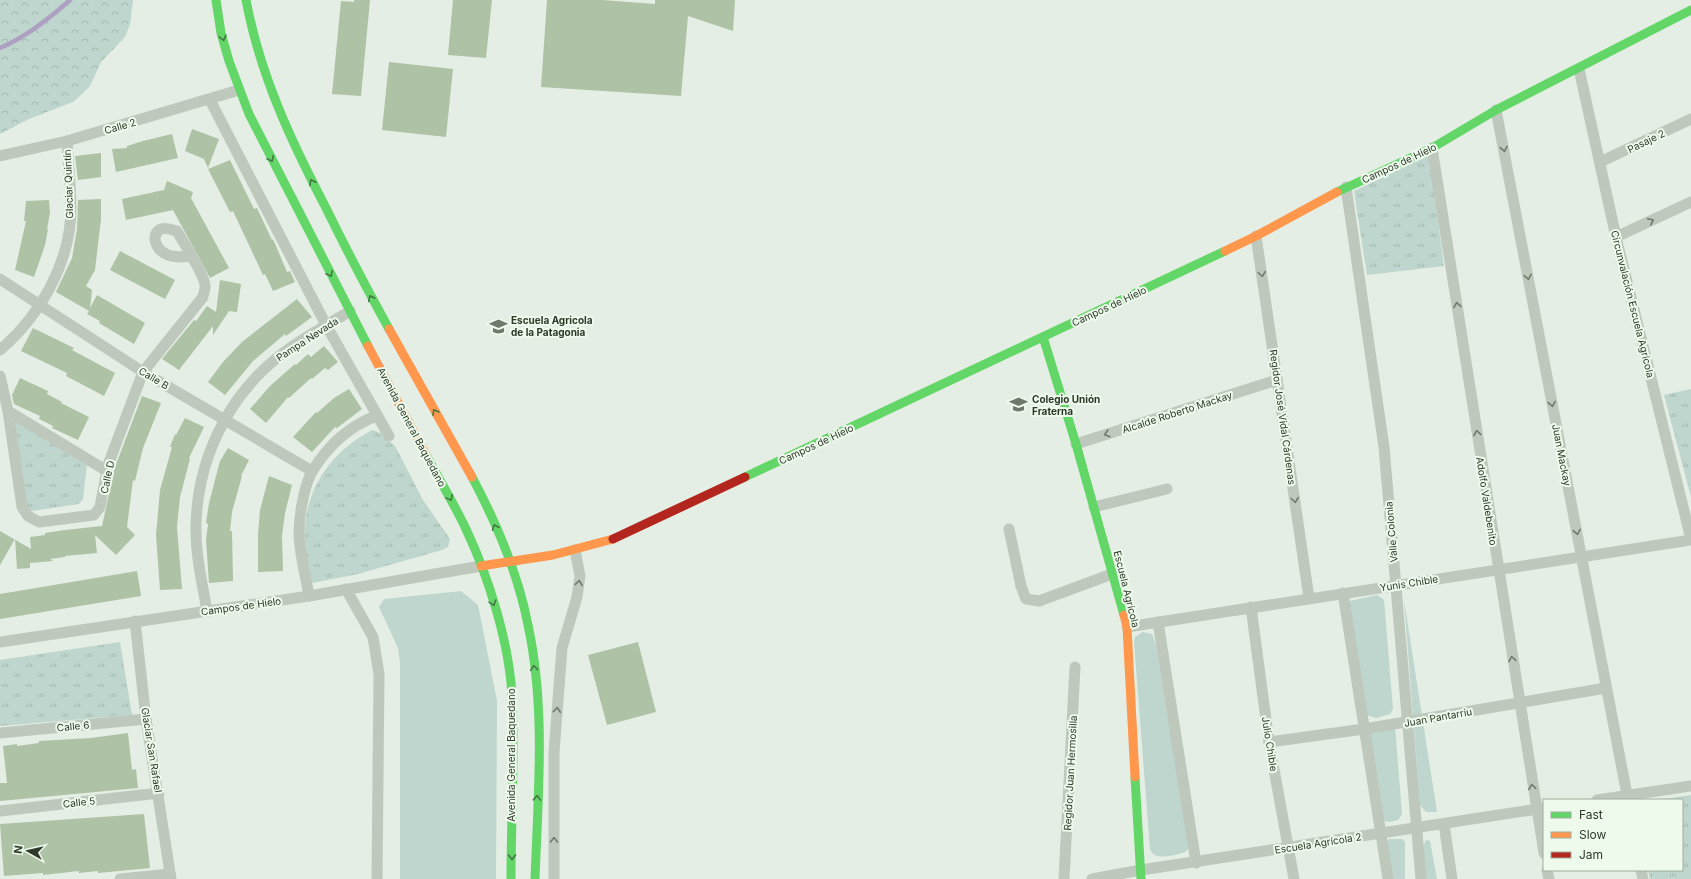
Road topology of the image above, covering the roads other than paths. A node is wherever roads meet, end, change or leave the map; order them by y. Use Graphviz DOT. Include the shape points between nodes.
graph roads {
  1 [pos="216,0"];
  2 [pos="247,0"];
  3 [pos="1691,10"];
  4 [pos="1579,69"];
  5 [pos="239,90"];
  6 [pos="210,100"];
  7 [pos="1496,110"];
  8 [pos="1691,119"];
  9 [pos="67,141"];
  10 [pos="1432,148"];
  11 [pos="0,156"];
  12 [pos="1600,162"];
  13 [pos="1346,188"];
  14 [pos="1691,202"];
  15 [pos="1256,236"];
  16 [pos="1616,237"];
  17 [pos="191,256"];
  18 [pos="0,279"];
  19 [pos="40,305"];
  20 [pos="350,311"];
  21 [pos="326,325"];
  22 [pos="1043,337"];
  23 [pos="0,350"];
  24 [pos="143,372"];
  25 [pos="0,376"];
  26 [pos="1277,380"];
  27 [pos="8,411"];
  28 [pos="376,416"];
  29 [pos="225,419"];
  30 [pos="389,436"];
  31 [pos="1076,444"];
  32 [pos="107,471"];
  33 [pos="312,471"];
  34 [pos="1167,489"];
  35 [pos="1094,507"];
  36 [pos="1009,529"];
  37 [pos="1691,540"];
  38 [pos="575,550"];
  39 [pos="1582,557"];
  40 [pos="510,562"];
  41 [pos="481,566"];
  42 [pos="1498,570"];
  43 [pos="1112,574"];
  44 [pos="1396,585"];
  45 [pos="346,589"];
  46 [pos="1343,593"];
  47 [pos="309,596"];
  48 [pos="1310,598"];
  49 [pos="1251,608"];
  50 [pos="208,611"];
  51 [pos="135,621"];
  52 [pos="1158,622"];
  53 [pos="1127,627"];
  54 [pos="0,642"];
  55 [pos="1075,667"];
  56 [pos="1606,688"];
  57 [pos="1519,703"];
  58 [pos="146,719"];
  59 [pos="1407,722"];
  60 [pos="1364,729"];
  61 [pos="0,733"];
  62 [pos="1269,742"];
  63 [pos="1691,786"];
  64 [pos="159,793"];
  65 [pos="1627,798"];
  66 [pos="1612,799"];
  67 [pos="1540,809"];
  68 [pos="0,811"];
  69 [pos="1444,824"];
  70 [pos="1418,828"];
  71 [pos="1380,834"];
  72 [pos="1543,842"];
  73 [pos="1289,848"];
  74 [pos="1196,863"];
  75 [pos="1141,874"];
  76 [pos="171,877"];
  77 [pos="120,879"];
  78 [pos="377,879"];
  79 [pos="511,879"];
  80 [pos="535,879"];
  81 [pos="554,879"];
  82 [pos="1064,879"];
  83 [pos="1092,879"];
  84 [pos="1294,879"];
  85 [pos="1388,879"];
  86 [pos="1421,879"];
  87 [pos="1452,879"];
  1 -- 5 [label="street, Avenida General Baquedano, one-way" via="221,33"];
  40 -- 2 [label="street, one-way" via="469,473 383,322 304,167 262,70"];
  3 -- 4 [label="street, Campos de Hielo"];
  4 -- 7 [label="street, Campos de Hielo"];
  4 -- 12 [label="street, Circunvalación Escuela Agrícola"];
  5 -- 6 [label="street, Calle 2"];
  5 -- 20 [label="street, Avenida General Baquedano, one-way"];
  6 -- 9 [label="street, Calle 2"];
  6 -- 21 [label="street"];
  7 -- 10 [label="street, Campos de Hielo"];
  7 -- 39 [label="street, Juan Mackay, one-way"];
  8 -- 12 [label="street, Pasaje 2"];
  9 -- 11 [label="street, Calle 2"];
  9 -- 19 [label="street, Glaciar Quintín" via="71,209 69,229 58,268"];
  10 -- 13 [label="street, Campos de Hielo"];
  42 -- 10 [label="street, Adolfo Valdebenito, one-way"];
  12 -- 16 [label="street, Circunvalación Escuela Agrícola"];
  13 -- 15 [label="street, Campos de Hielo"];
  13 -- 44 [label="street, Valle Colonia" via="1384,447"];
  16 -- 14 [label="street, one-way"];
  15 -- 22 [label="street, Campos de Hielo"];
  15 -- 26 [label="street, Regidor José Vidal Cárdenas, one-way"];
  16 -- 37 [label="street, Circunvalación Escuela Agrícola"];
  17 -- 24 [label="street, Calle D" via="205,284 203,297"];
  18 -- 19 [label="street, Calle B"];
  19 -- 23 [label="street, Glaciar Quintín"];
  19 -- 24 [label="street, Calle B"];
  20 -- 21 [label="street, Pampa Nevada"];
  20 -- 41 [label="street, Avenida General Baquedano, one-way" via="465,527"];
  21 -- 28 [label="street"];
  21 -- 29 [label="street, Pampa Nevada" via="294,345 263,371 240,396"];
  22 -- 31 [label="street, Escuela Agrícola"];
  22 -- 38 [label="street, Campos de Hielo" via="623,535"];
  24 -- 29 [label="street, Calle B"];
  24 -- 32 [label="street, Calle D"];
  25 -- 27 [label="street, Calle D"];
  26 -- 31 [label="street, Alcalde Roberto Mackay, one-way"];
  26 -- 48 [label="street, Regidor José Vidal Cárdenas, one-way"];
  27 -- 32 [label="street"];
  27 -- 32 [label="street, Calle D" via="22,507 28,516 40,522 94,515 100,507"];
  28 -- 30 [label="street"];
  28 -- 33 [label="street" via="360,422 334,444"];
  29 -- 33 [label="street, Calle B"];
  29 -- 50 [label="street, Pampa Nevada" via="207,459 198,503 197,546"];
  31 -- 35 [label="street, Escuela Agrícola"];
  33 -- 47 [label="street" via="303,498 299,533"];
  34 -- 35 [label="street"];
  35 -- 43 [label="street, Escuela Agrícola"];
  36 -- 43 [label="street" via="1026,599 1039,601"];
  37 -- 39 [label="street, Yunis Chible"];
  38 -- 40 [label="street, Campos de Hielo"];
  81 -- 38 [label="street, one-way" via="554,752 562,648 577,597 580,576"];
  39 -- 42 [label="street, Yunis Chible"];
  39 -- 56 [label="street, Juan Mackay"];
  40 -- 41 [label="street, Campos de Hielo"];
  80 -- 40 [label="street, one-way" via="539,753 537,701 530,632"];
  41 -- 45 [label="street, Campos de Hielo"];
  41 -- 79 [label="street, Avenida General Baquedano, one-way" via="495,608 507,659 512,697"];
  42 -- 44 [label="street, Yunis Chible"];
  57 -- 42 [label="street, Adolfo Valdebenito, one-way"];
  43 -- 53 [label="street, Escuela Agrícola"];
  44 -- 46 [label="street, Yunis Chible"];
  44 -- 59 [label="street, Valle Colonia"];
  45 -- 47 [label="street, Campos de Hielo"];
  45 -- 78 [label="street" via="373,637 379,674"];
  46 -- 48 [label="street, Yunis Chible"];
  46 -- 60 [label="street"];
  47 -- 50 [label="street, Campos de Hielo"];
  48 -- 49 [label="street, Yunis Chible"];
  49 -- 52 [label="street, Yunis Chible"];
  49 -- 62 [label="street, Julio Chible"];
  50 -- 51 [label="street, Campos de Hielo"];
  51 -- 54 [label="street, Campos de Hielo"];
  51 -- 58 [label="street, Glaciar San Rafael"];
  52 -- 53 [label="street, Yunis Chible"];
  52 -- 74 [label="street"];
  53 -- 75 [label="street, Escuela Agrícola"];
  55 -- 82 [label="street, Regidor Juan Hermosilla"];
  56 -- 57 [label="street, Juan Pantarriu"];
  56 -- 65 [label="street, Juan Mackay"];
  57 -- 59 [label="street, Juan Pantarriu"];
  67 -- 57 [label="street, Adolfo Valdebenito, one-way"];
  58 -- 61 [label="street, Calle 6"];
  58 -- 64 [label="street, Glaciar San Rafael"];
  59 -- 60 [label="street, Juan Pantarriu"];
  59 -- 70 [label="street, Valle Colonia"];
  60 -- 62 [label="street, Juan Pantarriu"];
  60 -- 71 [label="street"];
  62 -- 73 [label="street, Julio Chible"];
  63 -- 65 [label="street"];
  64 -- 68 [label="street, Calle 5"];
  64 -- 76 [label="street, Glaciar San Rafael"];
  65 -- 66 [label="street"];
  67 -- 69 [label="street, Escuela Agrícola 2"];
  67 -- 72 [label="street, Adolfo Valdebenito"];
  69 -- 70 [label="street, Escuela Agrícola 2"];
  69 -- 87 [label="street"];
  70 -- 71 [label="street, Escuela Agrícola 2"];
  70 -- 86 [label="street, Valle Colonia"];
  71 -- 73 [label="street, Escuela Agrícola 2"];
  71 -- 85 [label="street"];
  73 -- 74 [label="street, Escuela Agrícola 2"];
  73 -- 84 [label="street, Julio Chible"];
  74 -- 75 [label="street, Escuela Agrícola 2"];
  75 -- 83 [label="street, Escuela Agrícola 2"];
  76 -- 77 [label="street"];
}
